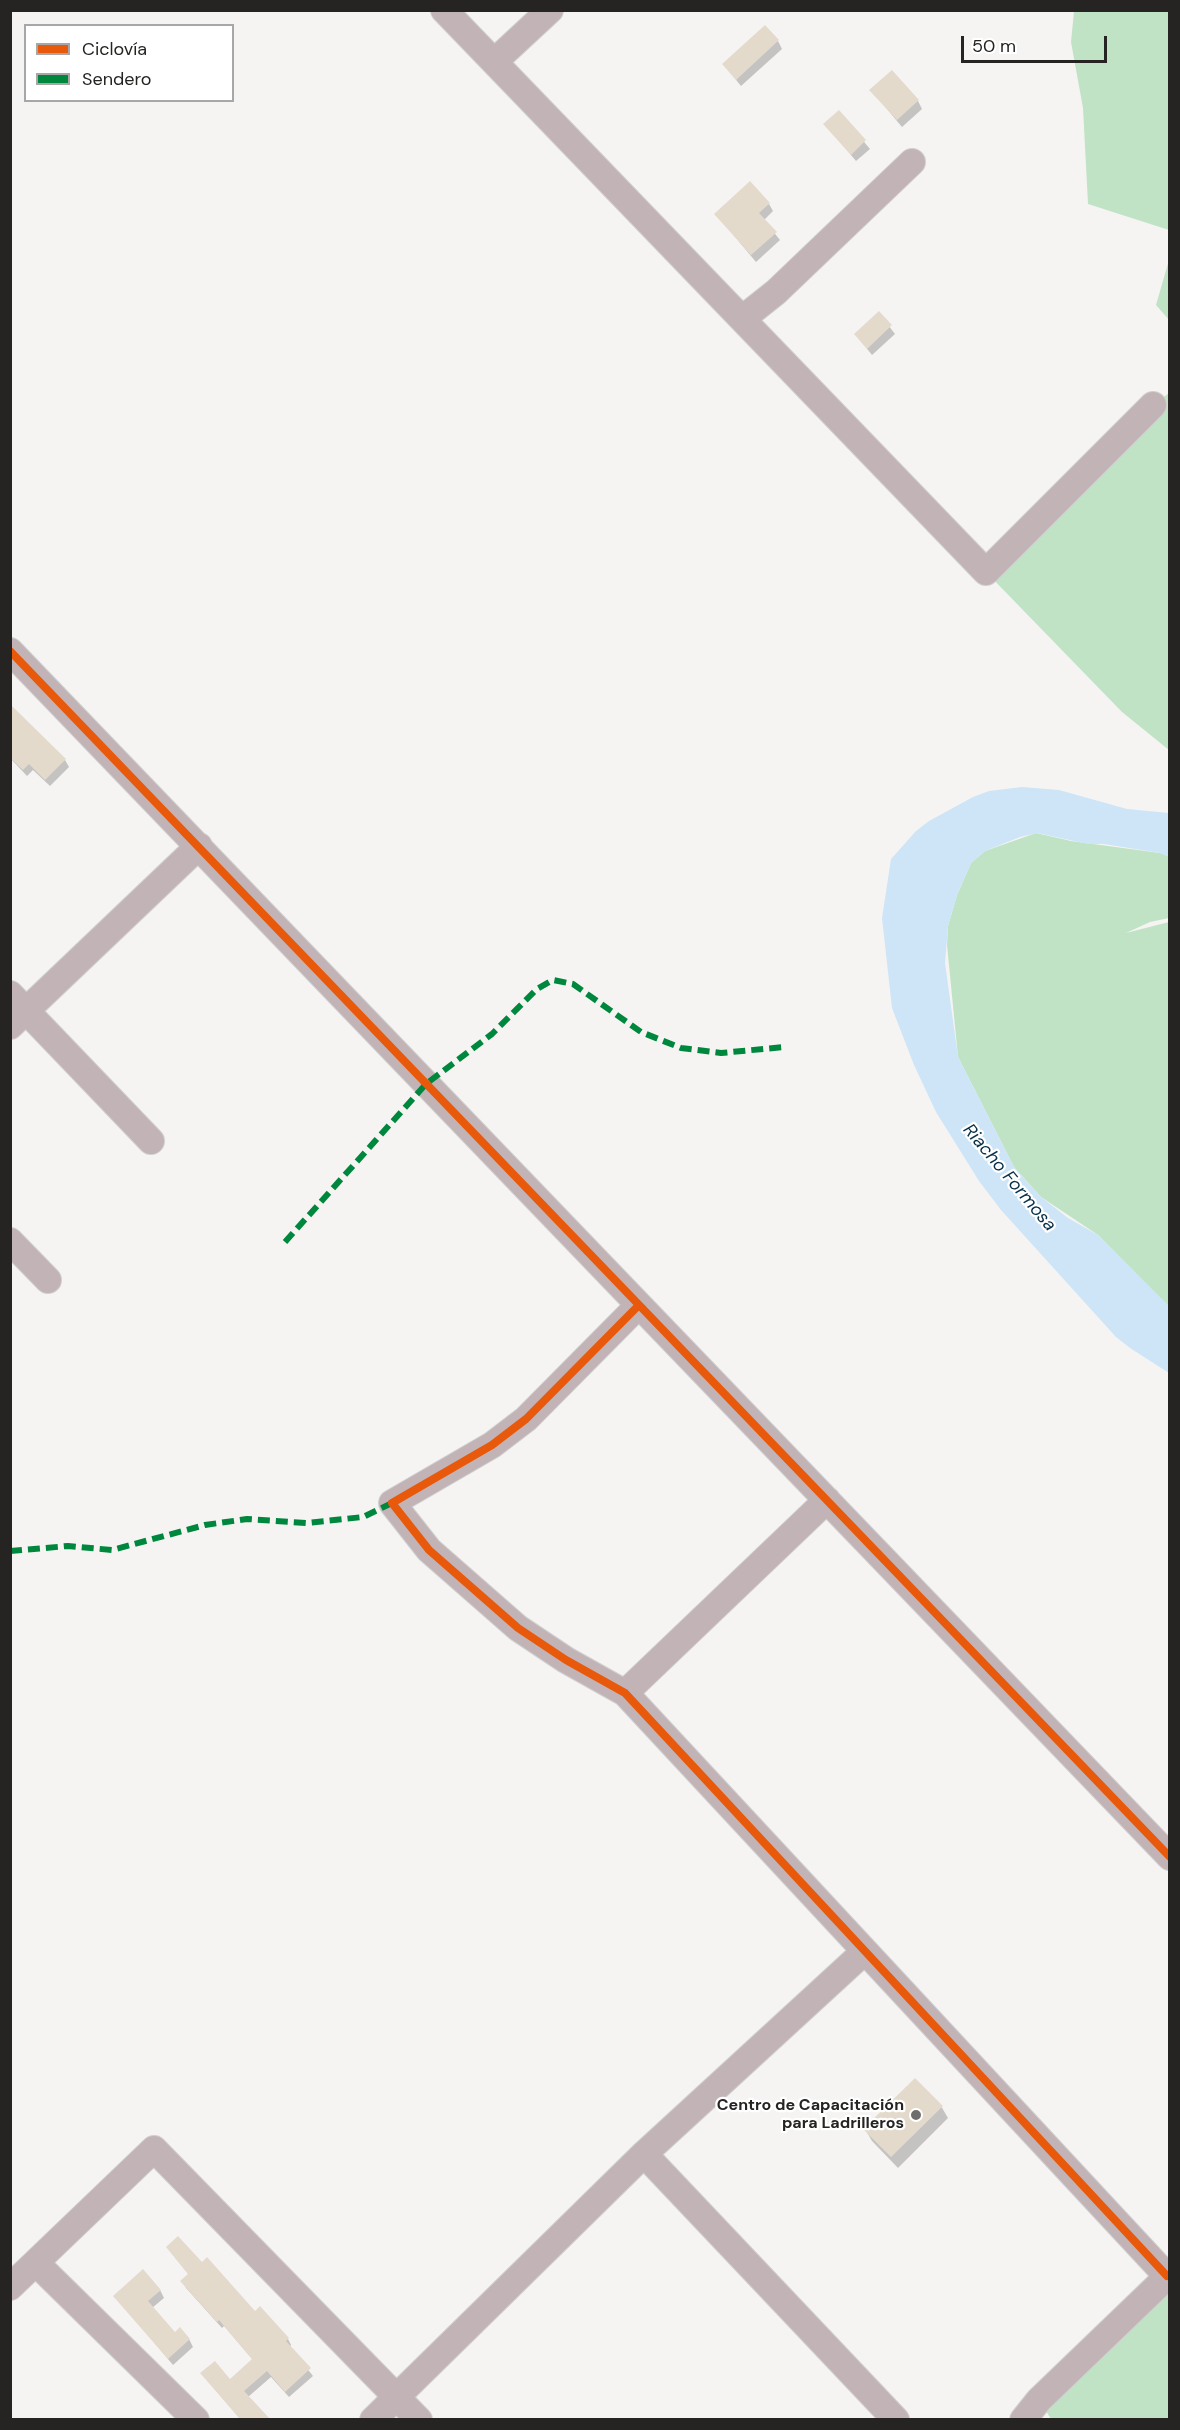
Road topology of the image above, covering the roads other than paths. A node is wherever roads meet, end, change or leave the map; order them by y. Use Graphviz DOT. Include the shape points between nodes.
graph roads {
  1 [pos="444,10"];
  2 [pos="550,10"];
  3 [pos="494,62"];
  4 [pos="912,162"];
  5 [pos="742,319"];
  6 [pos="1153,405"];
  7 [pos="10,651"];
  8 [pos="198,846"];
  9 [pos="16,1010"];
  10 [pos="151,1141"];
  11 [pos="10,1241"];
  12 [pos="48,1280"];
  13 [pos="639,1305"];
  14 [pos="827,1500"];
  15 [pos="625,1693"];
  16 [pos="1170,1857"];
  17 [pos="864,1952"];
  18 [pos="644,2154"];
  19 [pos="36,2263"];
  20 [pos="1168,2275"];
  21 [pos="10,2287"];
  22 [pos="396,2397"];
  23 [pos="196,2420"];
  24 [pos="373,2420"];
  25 [pos="419,2420"];
  26 [pos="896,2420"];
  27 [pos="1023,2420"];
  1 -- 3 [label="street"];
  2 -- 3 [label="street"];
  3 -- 5 [label="street"];
  4 -- 5 [label="street" via="776,292"];
  5 -- 6 [label="street" via="986,572"];
  7 -- 8 [label="street"];
  8 -- 9 [label="street"];
  8 -- 13 [label="street"];
  9 -- 10 [label="street"];
  11 -- 12 [label="street"];
  13 -- 14 [label="street"];
  13 -- 15 [label="street" via="526,1419 492,1445 392,1503 429,1550 518,1628"];
  14 -- 15 [label="street"];
  14 -- 16 [label="street"];
  15 -- 17 [label="street"];
  17 -- 18 [label="street"];
  17 -- 20 [label="street"];
  18 -- 22 [label="street"];
  18 -- 26 [label="street"];
  19 -- 21 [label="street"];
  19 -- 22 [label="street" via="154,2149"];
  19 -- 23 [label="street"];
  20 -- 27 [label="street"];
  22 -- 24 [label="street"];
  22 -- 25 [label="street"];
}
